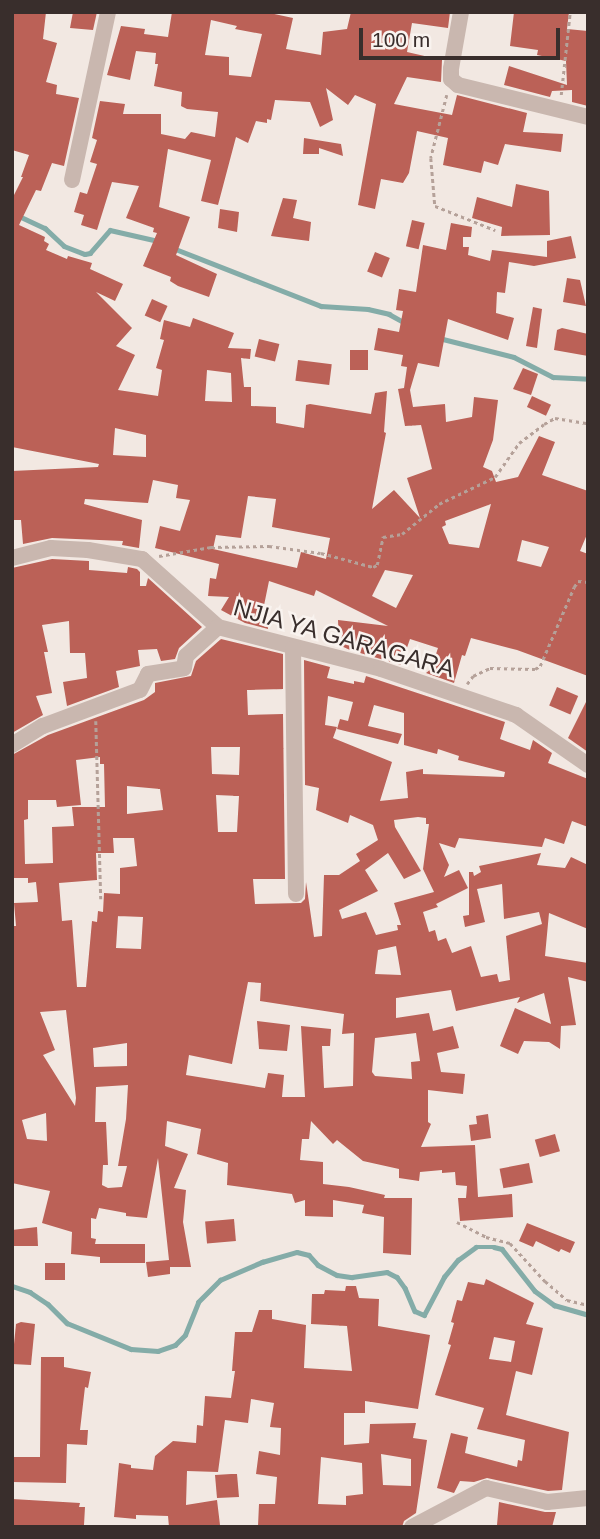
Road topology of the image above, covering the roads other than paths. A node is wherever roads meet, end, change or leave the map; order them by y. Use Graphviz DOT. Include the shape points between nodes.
graph roads {
  1 [pos="108,12"];
  2 [pos="461,12"];
  3 [pos="588,117"];
  4 [pos="72,180"];
  5 [pos="12,558"];
  6 [pos="218,626"];
  7 [pos="293,648"];
  8 [pos="12,745"];
  9 [pos="588,765"];
  10 [pos="296,894"];
  11 [pos="588,1498"];
  12 [pos="412,1527"];
  1 -- 4 [label="street"];
  2 -- 3 [label="street" via="451,79 458,85"];
  5 -- 6 [label="street, NJIA YA GARAGARA" via="51,548 142,559"];
  6 -- 7 [label="street, NJIA YA GARAGARA"];
  6 -- 8 [label="street" via="186,656 184,668 148,674 140,690 43,726"];
  7 -- 9 [label="street, NJIA YA GARAGARA" via="381,669 516,715"];
  7 -- 10 [label="street"];
  11 -- 12 [label="street" via="547,1502 486,1488"];
}
